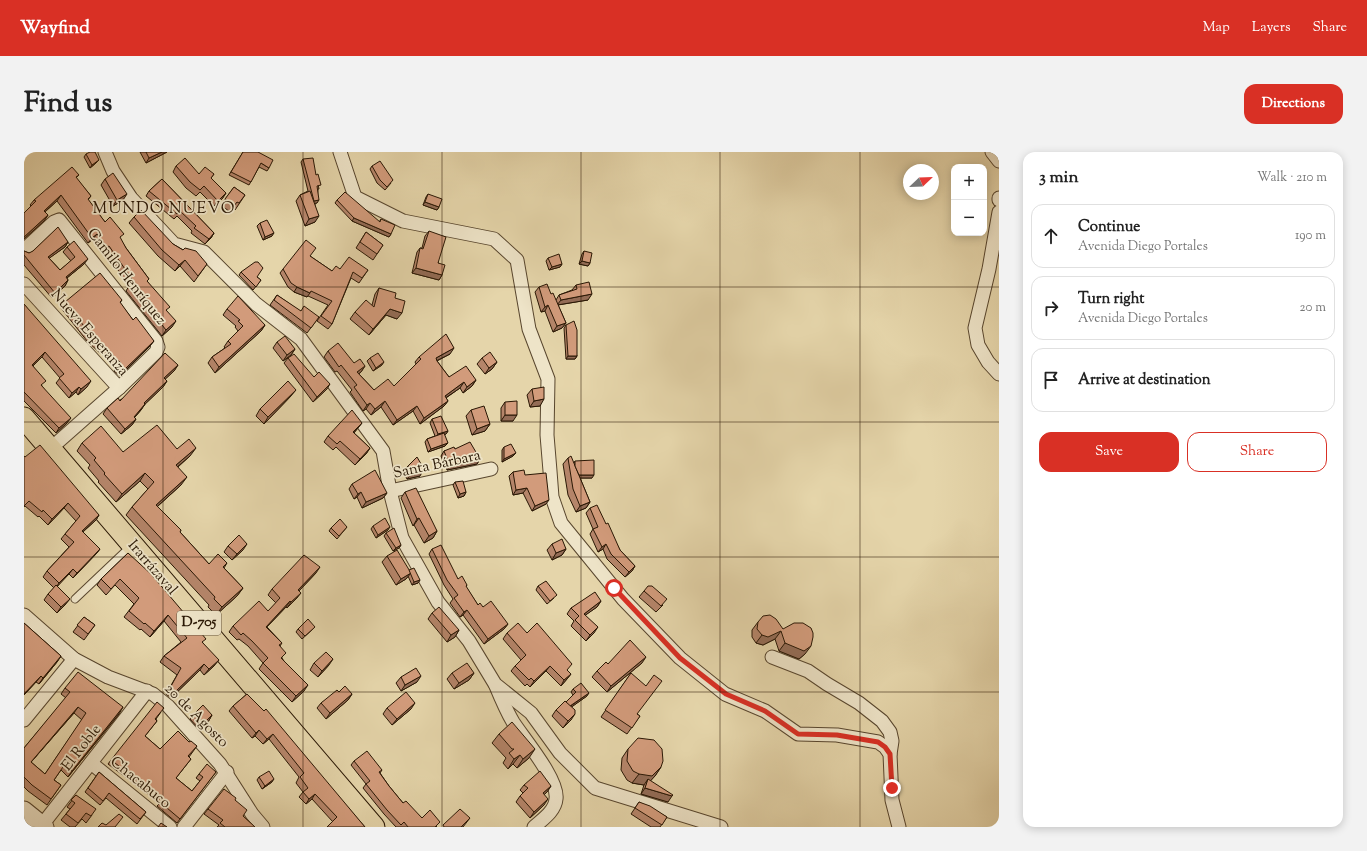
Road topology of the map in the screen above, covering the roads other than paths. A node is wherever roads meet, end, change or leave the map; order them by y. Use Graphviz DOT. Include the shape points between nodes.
graph roads {
  1 [pos="105,152"];
  2 [pos="340,152"];
  3 [pos="992,152"];
  4 [pos="999,161"];
  5 [pos="999,212"];
  6 [pos="24,250"];
  7 [pos="24,284"];
  8 [pos="999,374"];
  9 [pos="119,388"];
  10 [pos="24,418"];
  11 [pos="50,449"];
  12 [pos="491,469"];
  13 [pos="390,491"];
  14 [pos="132,545"];
  15 [pos="76,599"];
  16 [pos="24,615"];
  17 [pos="772,657"];
  18 [pos="74,659"];
  19 [pos="495,684"];
  20 [pos="147,691"];
  21 [pos="24,720"];
  22 [pos="890,754"];
  23 [pos="91,763"];
  24 [pos="227,772"];
  25 [pos="24,810"];
  26 [pos="686,815"];
  27 [pos="43,826"];
  28 [pos="170,827"];
  29 [pos="184,827"];
  30 [pos="263,827"];
  31 [pos="374,827"];
  32 [pos="534,827"];
  33 [pos="692,827"];
  34 [pos="721,827"];
  35 [pos="899,827"];
  1 -- 13 [label="street" via="113,171 132,198 174,244 204,252 256,304 301,339 383,451"];
  2 -- 22 [label="street" via="355,197 403,221 494,239 517,260 529,329 548,379 547,435 552,497 558,517 623,599 680,658 726,694 765,711 798,734 837,735 878,742"];
  3 -- 4 [label="street"];
  5 -- 8 [label="street" via="975,328 978,345"];
  6 -- 9 [label="street, Camilo Henríquez" via="59,220 156,341 156,352"];
  7 -- 9 [label="street, Nueva Esperanza"];
  9 -- 11 [label="street, Nueva Esperanza"];
  10 -- 11 [label="main road, Irarrázaval / D-705"];
  11 -- 14 [label="main road, Irarrázaval / D-705"];
  12 -- 13 [label="street, Santa Bárbara"];
  13 -- 19 [label="street" via="402,538 438,602 469,640"];
  14 -- 15 [label="lane"];
  14 -- 31 [label="main road, Irarrázaval / D-705"];
  16 -- 18 [label="street, 20 de Agosto"];
  17 -- 22 [label="street" via="808,670 859,702 882,721 890,732"];
  18 -- 20 [label="street, 20 de Agosto" via="108,677"];
  18 -- 21 [label="street"];
  19 -- 26 [label="street" via="531,712 560,753 595,788"];
  19 -- 32 [label="street" via="514,723 555,785 555,804"];
  20 -- 23 [label="street, El Roble"];
  20 -- 24 [label="street, 20 de Agosto" via="168,706"];
  22 -- 35 [label="street" via="892,800"];
  23 -- 27 [label="street, El Roble"];
  23 -- 28 [label="street, Chacabuco"];
  24 -- 29 [label="street"];
  24 -- 30 [label="street, 20 de Agosto" via="249,810"];
  25 -- 27 [label="street"];
  26 -- 33 [label="street"];
  26 -- 34 [label="street"];
}
